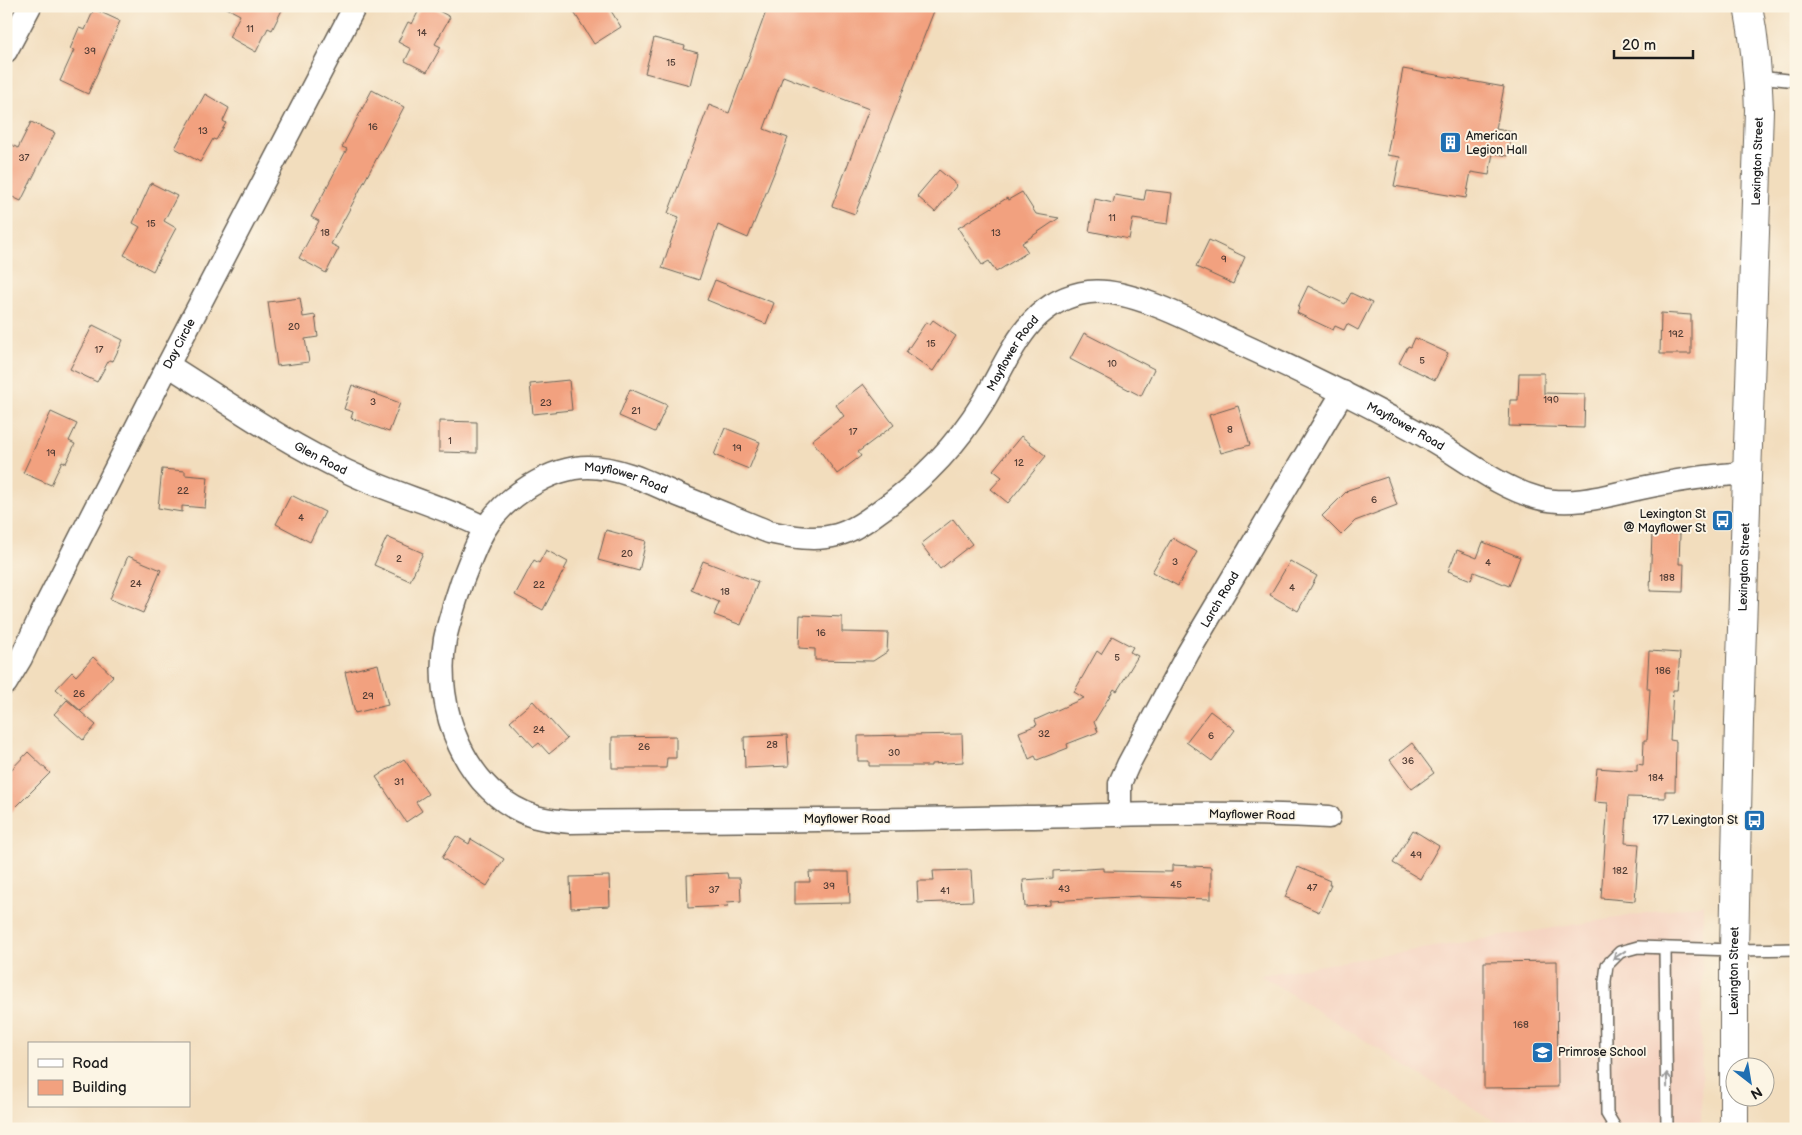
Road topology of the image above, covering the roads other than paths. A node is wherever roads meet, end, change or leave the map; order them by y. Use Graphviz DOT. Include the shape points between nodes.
graph roads {
  1 [pos="30,6"];
  2 [pos="356,6"];
  3 [pos="1748,6"];
  4 [pos="6,51"];
  5 [pos="1758,77"];
  6 [pos="1796,81"];
  7 [pos="168,365"];
  8 [pos="1344,392"];
  9 [pos="1747,473"];
  10 [pos="486,528"];
  11 [pos="6,683"];
  12 [pos="1120,814"];
  13 [pos="1329,817"];
  14 [pos="1665,948"];
  15 [pos="1796,949"];
  16 [pos="1734,950"];
  17 [pos="1616,1129"];
  18 [pos="1667,1129"];
  19 [pos="1734,1129"];
  1 -- 4 [label="street"];
  2 -- 7 [label="street, Day Circle"];
  3 -- 5 [label="main road, Lexington Street"];
  5 -- 6 [label="lane"];
  5 -- 9 [label="main road, Lexington Street"];
  7 -- 10 [label="street, Glen Road" via="348,473 446,509"];
  7 -- 11 [label="street, Day Circle"];
  8 -- 9 [label="street, Mayflower Road" via="1432,440 1501,483 1540,498 1560,502 1581,500 1701,476"];
  8 -- 10 [label="street, Mayflower Road" via="1140,299 1104,291 1091,292 1049,305 1029,324 983,402 943,455 911,488 850,530 821,538 789,537 769,532 649,482 589,467 561,471 538,481 511,500"];
  8 -- 12 [label="street, Larch Road" via="1188,653 1128,765 1120,783"];
  9 -- 16 [label="main road, Lexington Street"];
  10 -- 12 [label="street, Mayflower Road" via="472,556 449,624 443,661 446,698 456,738 468,762 497,794 529,814 570,822"];
  12 -- 13 [label="street, Mayflower Road"];
  14 -- 16 [label="lane"];
  14 -- 17 [label="lane, one-way" via="1638,947 1620,952 1607,965 1607,1114"];
  18 -- 14 [label="lane, one-way"];
  15 -- 16 [label="lane"];
  16 -- 19 [label="main road, Lexington Street"];
}
